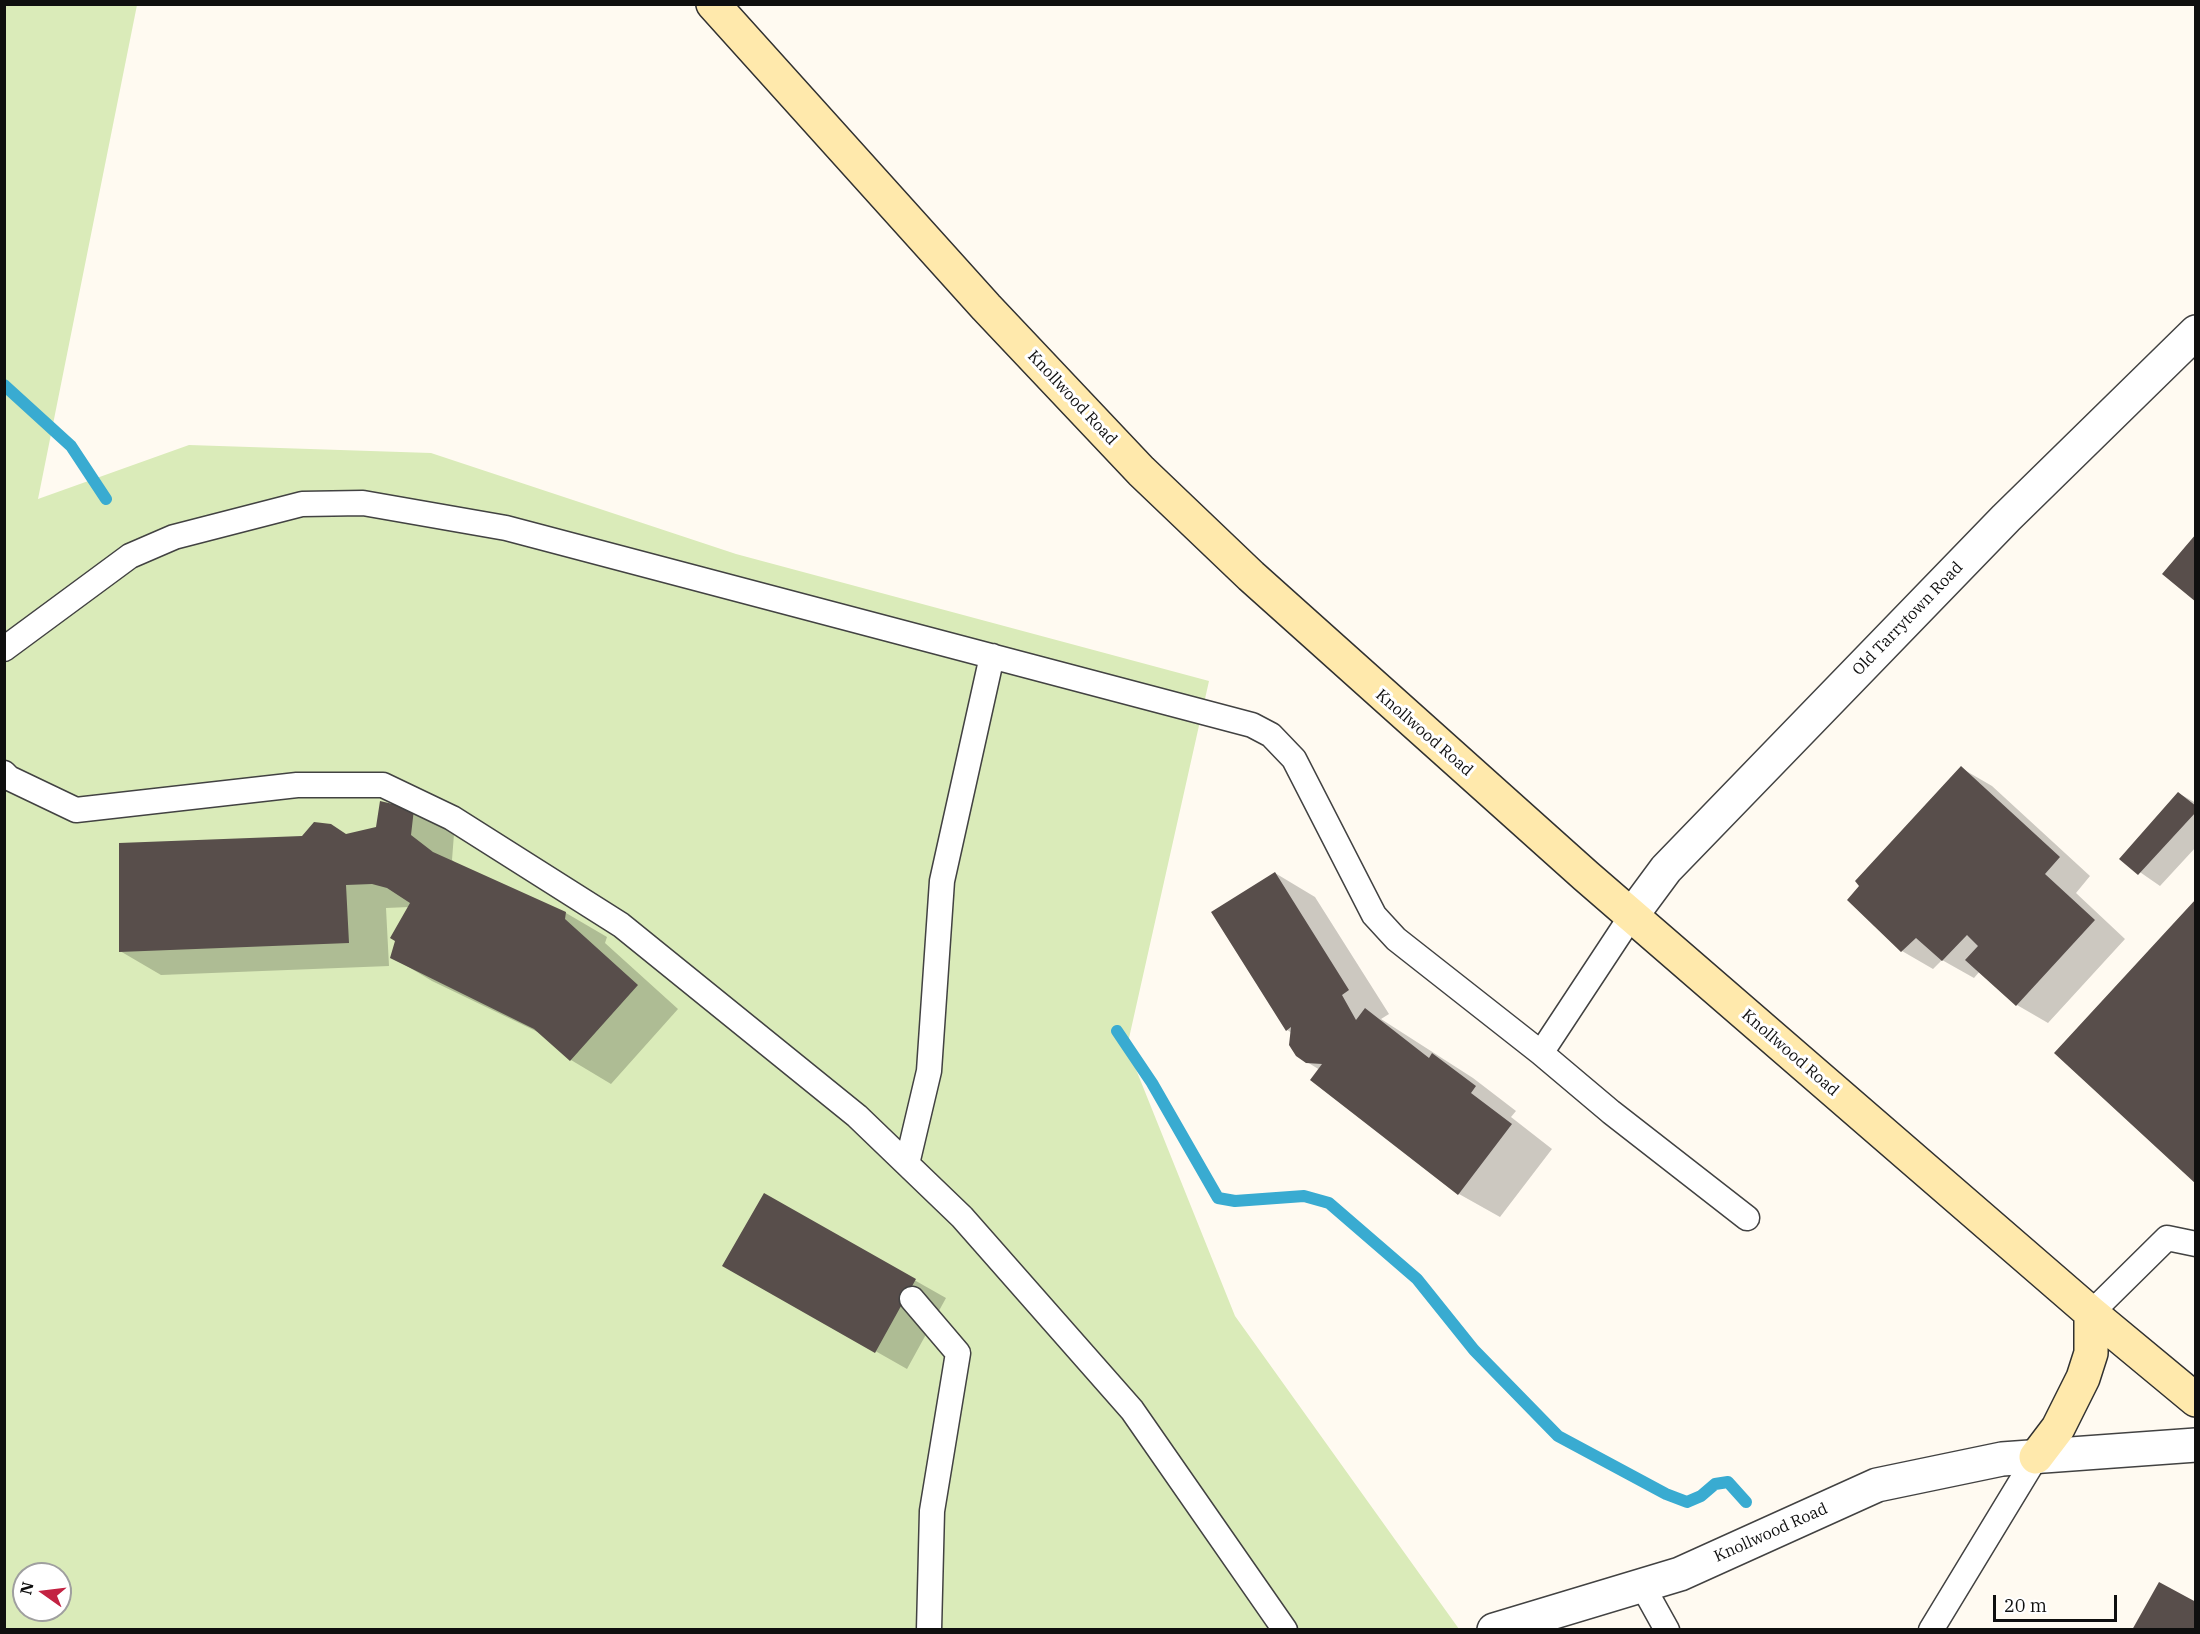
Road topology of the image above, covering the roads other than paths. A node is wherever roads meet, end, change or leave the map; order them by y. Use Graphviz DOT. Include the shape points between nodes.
graph roads {
  1 [pos="713,4"];
  2 [pos="2196,332"];
  3 [pos="4,650"];
  4 [pos="992,656"];
  5 [pos="7,775"];
  6 [pos="1632,915"];
  7 [pos="1541,1053"];
  8 [pos="907,1164"];
  9 [pos="1747,1218"];
  10 [pos="2196,1244"];
  11 [pos="912,1299"];
  12 [pos="2091,1313"];
  13 [pos="2196,1400"];
  14 [pos="2196,1445"];
  15 [pos="2036,1457"];
  16 [pos="1642,1585"];
  17 [pos="929,1629"];
  18 [pos="1285,1629"];
  19 [pos="1494,1629"];
  20 [pos="1667,1629"];
  21 [pos="1931,1629"];
  1 -- 6 [label="main road, Knollwood Road" via="986,307 1141,471 1365,681"];
  2 -- 6 [label="street, Old Tarrytown Road" via="2006,518 1682,852"];
  3 -- 4 [label="lane" via="130,556 174,537 302,504 363,503 506,528"];
  4 -- 7 [label="lane" via="1252,724 1271,735 1293,759 1374,915 1396,939"];
  4 -- 8 [label="lane" via="942,881 929,1071"];
  5 -- 8 [label="lane" via="76,810 297,785 383,785 452,818 621,925 857,1116"];
  6 -- 7 [label="lane"];
  6 -- 12 [label="main road, Knollwood Road"];
  7 -- 9 [label="lane"];
  8 -- 18 [label="lane" via="962,1217 1132,1410"];
  10 -- 12 [label="lane" via="2167,1238"];
  11 -- 17 [label="lane" via="958,1353 932,1511"];
  12 -- 13 [label="main road, Knollwood Road"];
  12 -- 15 [label="main road" via="2091,1353 2083,1378 2058,1428"];
  14 -- 15 [label="street, Knollwood Road"];
  15 -- 16 [label="street, Knollwood Road" via="2002,1459 1877,1485 1680,1574"];
  15 -- 21 [label="lane"];
  16 -- 19 [label="street, Knollwood Road"];
  16 -- 20 [label="lane"];
}
